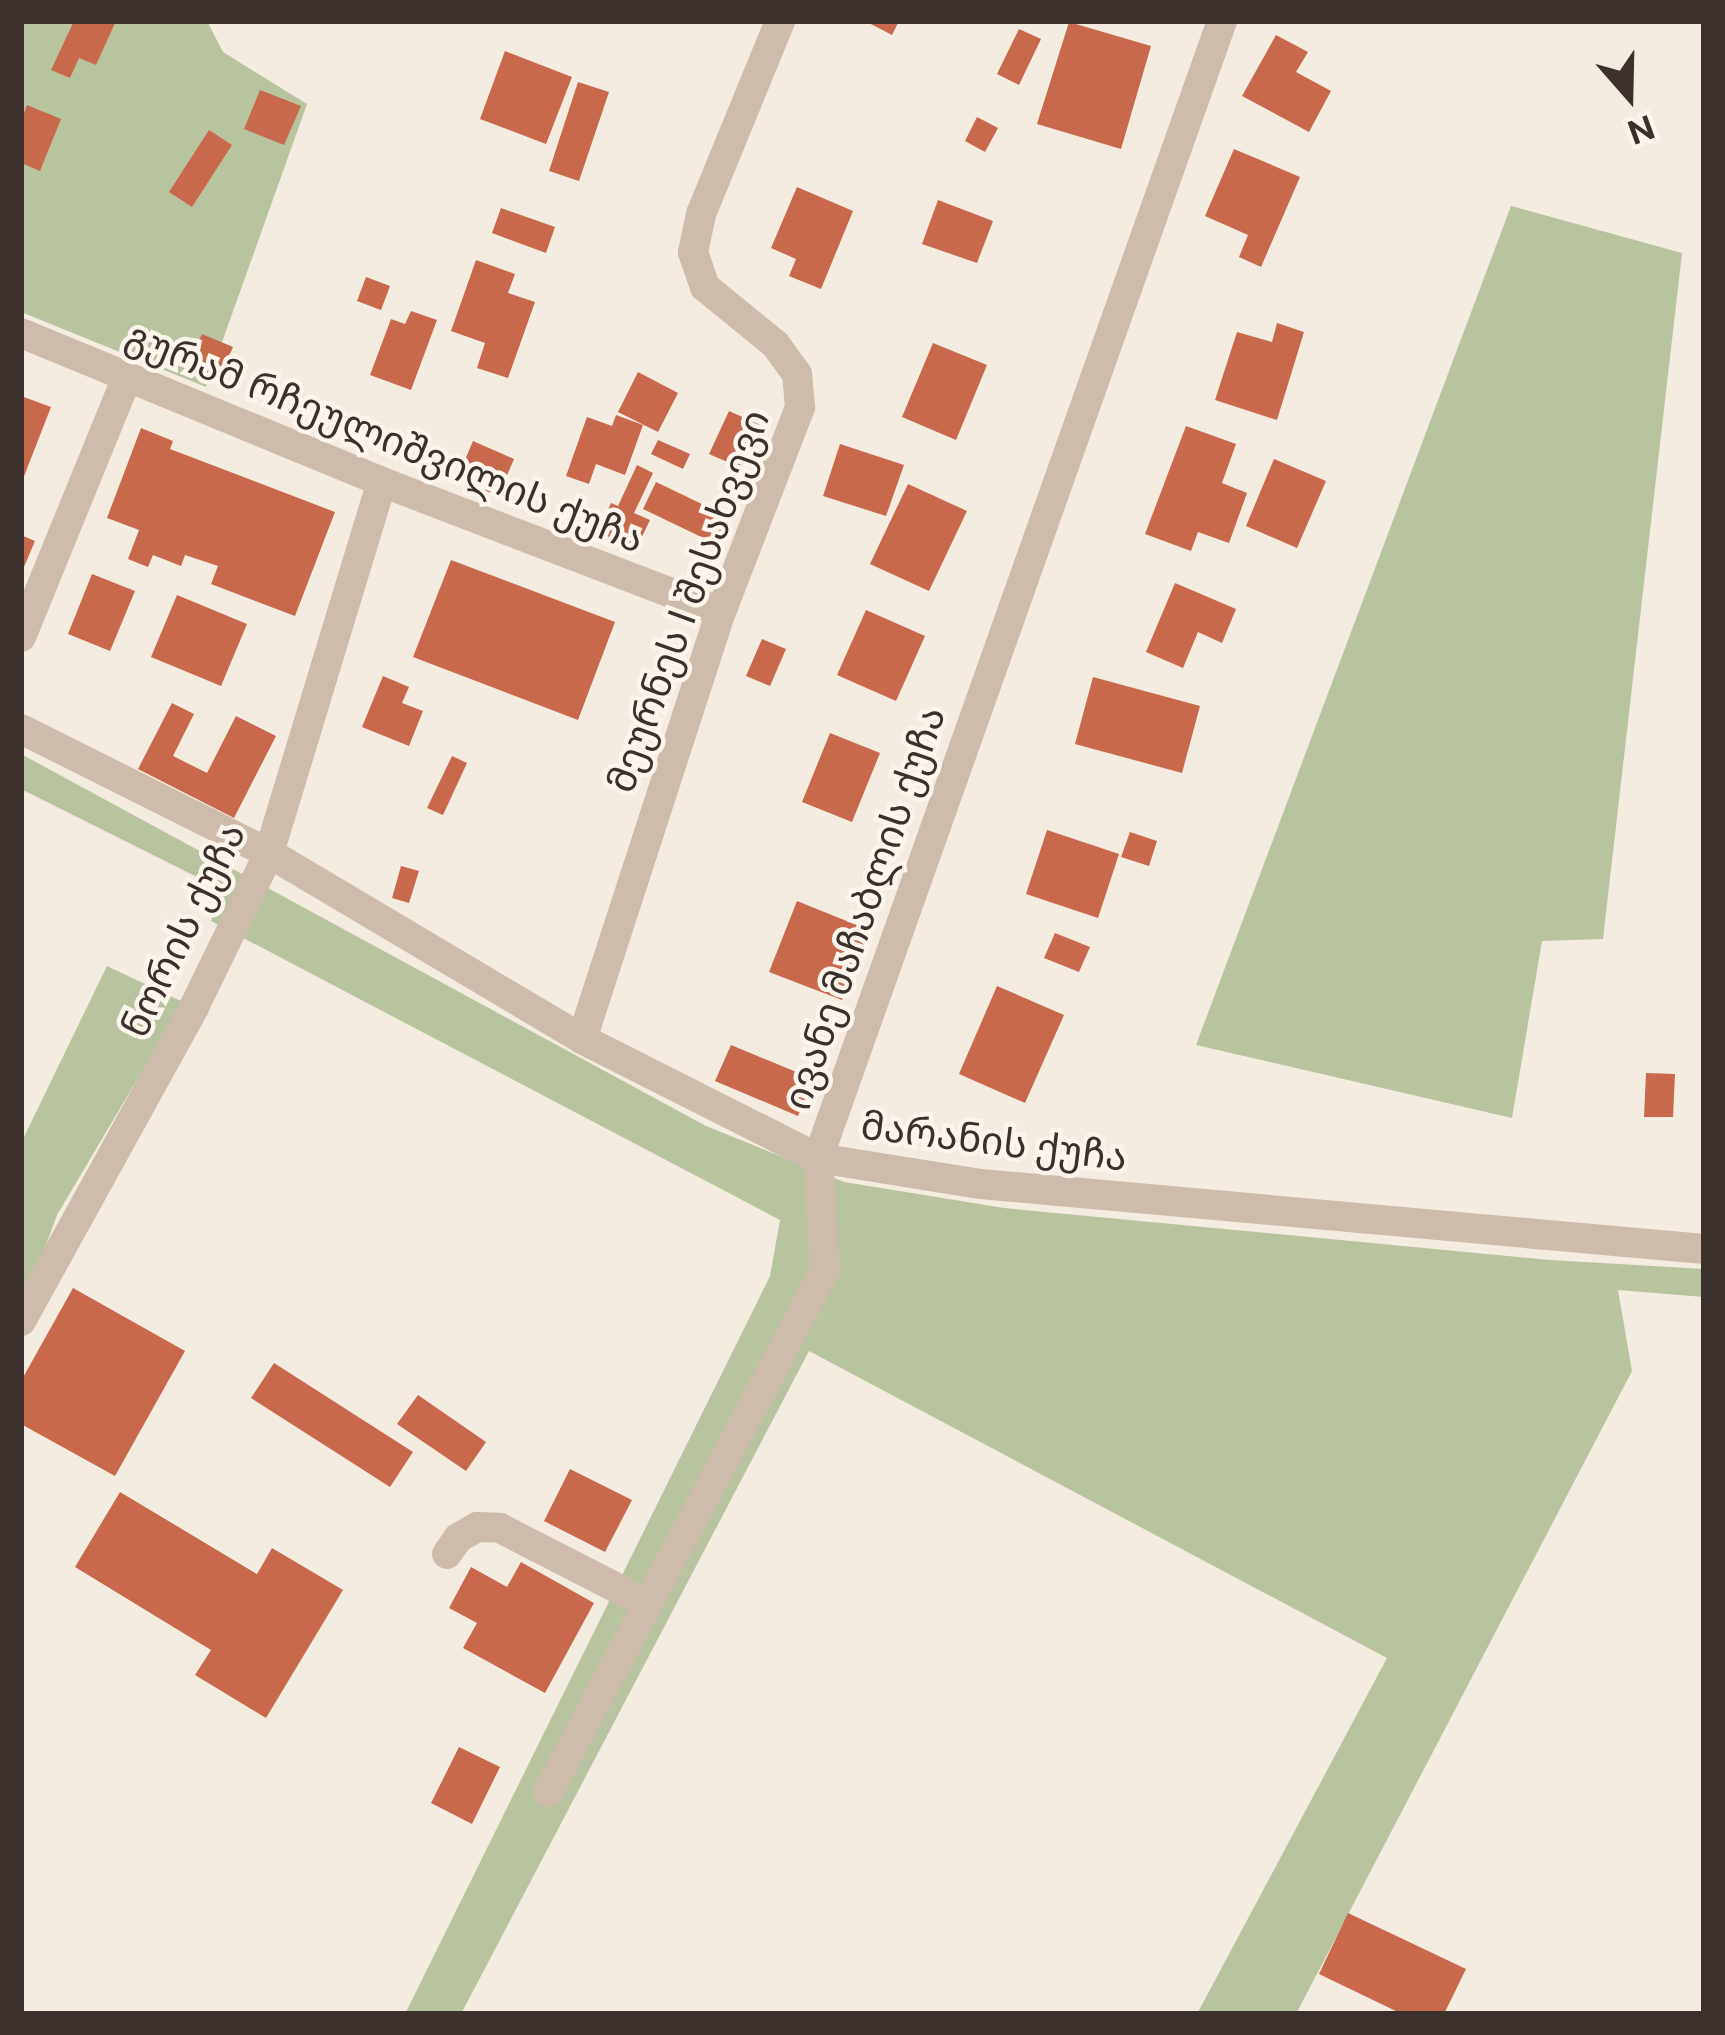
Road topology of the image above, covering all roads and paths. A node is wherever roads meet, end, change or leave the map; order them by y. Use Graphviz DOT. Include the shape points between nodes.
graph roads {
  1 [pos="780,21"];
  2 [pos="1222,21"];
  3 [pos="21,334"];
  4 [pos="128,377"];
  5 [pos="382,482"];
  6 [pos="721,612"];
  7 [pos="21,637"];
  8 [pos="21,729"];
  9 [pos="269,853"];
  10 [pos="582,1039"];
  11 [pos="818,1158"];
  12 [pos="1704,1249"];
  13 [pos="21,1321"];
  14 [pos="447,1554"];
  15 [pos="648,1604"];
  16 [pos="548,1792"];
  1 -- 6 [label="street, მეურნეს I შესახვევი" via="693,252 705,287 775,344 796,374 800,407"];
  2 -- 11 [label="street, ივანე მაჩაბლის ქუჩა"];
  3 -- 4 [label="street, გურამ რჩეულიშვილის ქუჩა"];
  4 -- 5 [label="street, გურამ რჩეულიშვილის ქუჩა"];
  4 -- 7 [label="street"];
  5 -- 6 [label="street, გურამ რჩეულიშვილის ქუჩა"];
  5 -- 9 [label="street, ნორის ქუჩა"];
  6 -- 10 [label="street, მეურნეს I შესახვევი"];
  8 -- 9 [label="street, მარანის ქუჩა"];
  9 -- 10 [label="street, მარანის ქუჩა"];
  9 -- 13 [label="street, ნორის ქუჩა"];
  10 -- 11 [label="street, მარანის ქუჩა"];
  11 -- 12 [label="street, მარანის ქუჩა" via="1005,1186"];
  11 -- 15 [label="street, ივანე მაჩაბლის ქუჩა" via="826,1270"];
  14 -- 15 [label="street" via="477,1527 500,1528"];
  15 -- 16 [label="street, ივანე მაჩაბლის ქუჩა"];
}
